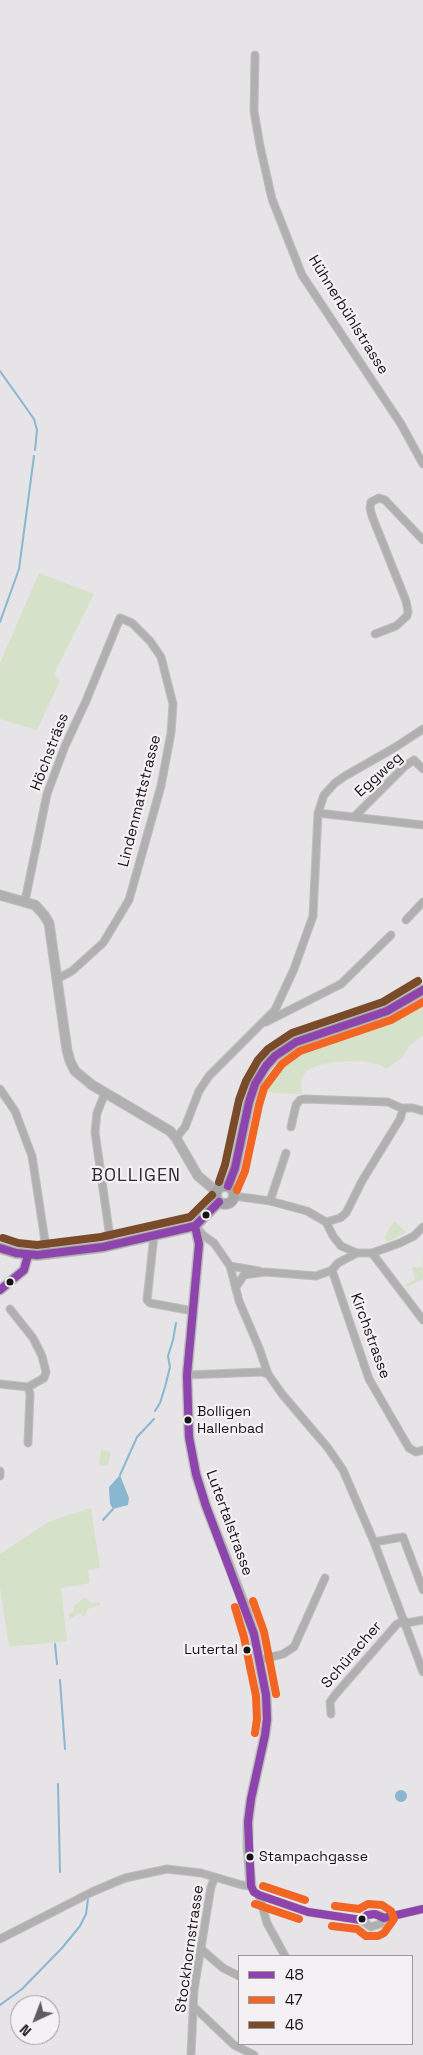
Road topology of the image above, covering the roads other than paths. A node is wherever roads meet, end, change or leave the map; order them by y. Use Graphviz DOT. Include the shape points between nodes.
graph roads {
  1 [pos="255,55"];
  2 [pos="423,464"];
  3 [pos="423,540"];
  4 [pos="120,618"];
  5 [pos="375,634"];
  6 [pos="423,729"];
  7 [pos="423,769"];
  8 [pos="318,813"];
  9 [pos="354,817"];
  10 [pos="423,825"];
  11 [pos="0,895"];
  12 [pos="26,901"];
  13 [pos="423,902"];
  14 [pos="406,920"];
  15 [pos="391,935"];
  16 [pos="57,979"];
  17 [pos="423,990"];
  18 [pos="261,1025"];
  19 [pos="0,1089"];
  20 [pos="105,1093"];
  21 [pos="403,1109"];
  22 [pos="423,1111"];
  23 [pos="291,1128"];
  24 [pos="176,1138"];
  25 [pos="286,1153"];
  26 [pos="228,1186"];
  27 [pos="216,1191"];
  28 [pos="234,1196"];
  29 [pos="270,1200"];
  30 [pos="219,1202"];
  31 [pos="326,1222"];
  32 [pos="195,1226"];
  33 [pos="423,1227"];
  34 [pos="154,1235"];
  35 [pos="111,1245"];
  36 [pos="341,1246"];
  37 [pos="0,1248"];
  38 [pos="357,1253"];
  39 [pos="372,1253"];
  40 [pos="28,1254"];
  41 [pos="47,1254"];
  42 [pos="338,1263"];
  43 [pos="230,1266"];
  44 [pos="332,1270"];
  45 [pos="264,1272"];
  46 [pos="236,1287"];
  47 [pos="0,1290"];
  48 [pos="10,1309"];
  49 [pos="193,1311"];
  50 [pos="423,1320"];
  51 [pos="268,1374"];
  52 [pos="187,1375"];
  53 [pos="0,1384"];
  54 [pos="28,1387"];
  55 [pos="28,1443"];
  56 [pos="423,1450"];
  57 [pos="0,1470"];
  58 [pos="0,1476"];
  59 [pos="374,1542"];
  60 [pos="325,1578"];
  61 [pos="423,1590"];
  62 [pos="423,1620"];
  63 [pos="405,1622"];
  64 [pos="260,1660"];
  65 [pos="423,1672"];
  66 [pos="331,1714"];
  67 [pos="215,1877"];
  68 [pos="251,1886"];
  69 [pos="259,1895"];
  70 [pos="423,1909"];
  71 [pos="384,1918"];
  72 [pos="361,1920"];
  73 [pos="0,1939"];
  74 [pos="201,1949"];
  75 [pos="284,1955"];
  76 [pos="238,1976"];
  77 [pos="194,2006"];
  78 [pos="191,2055"];
  79 [pos="254,2055"];
  1 -- 2 [label="street, Hühnerbühlstrasse" via="254,111 260,146 272,199 302,275 387,403"];
  3 -- 5 [label="street" via="385,500 372,500 370,511 408,612 396,626"];
  4 -- 12 [label="street, Höchsträss" via="47,794"];
  4 -- 16 [label="street, Lindenmattstrasse" via="132,623 161,657 173,704 171,733 161,786 129,900 103,943 72,972"];
  6 -- 8 [label="street" via="335,784 324,795"];
  7 -- 9 [label="street, Eggweg" via="414,760 405,766"];
  8 -- 9 [label="street, Eggweg"];
  8 -- 18 [label="street" via="313,916 279,1003"];
  9 -- 10 [label="street, Eggweg"];
  11 -- 12 [label="street"];
  12 -- 16 [label="street" via="38,908 49,923"];
  13 -- 14 [label="street"];
  15 -- 18 [label="street" via="341,984"];
  16 -- 20 [label="street" via="70,1061 80,1076"];
  17 -- 26 [label="main road" via="387,1012 296,1042 275,1056 255,1084"];
  18 -- 24 [label="street" via="209,1076 185,1127"];
  19 -- 41 [label="street" via="15,1111 32,1156"];
  20 -- 24 [label="street" via="166,1128"];
  20 -- 35 [label="street" via="97,1114 95,1132"];
  21 -- 22 [label="street"];
  21 -- 23 [label="street" via="388,1102 304,1099 296,1105"];
  21 -- 31 [label="street" via="360,1182 346,1213"];
  24 -- 27 [label="street" via="198,1176"];
  25 -- 29 [label="street"];
  26 -- 27 [label="main road" via="221,1186"];
  26 -- 28 [label="main road" via="234,1191"];
  27 -- 30 [label="main road"];
  28 -- 29 [label="street"];
  28 -- 30 [label="main road" via="230,1203"];
  29 -- 31 [label="street" via="307,1211"];
  30 -- 32 [label="main road"];
  31 -- 36 [label="street"];
  32 -- 34 [label="main road"];
  32 -- 43 [label="street" via="214,1243"];
  32 -- 49 [label="street, Lutertalstrasse" via="199,1244"];
  33 -- 39 [label="street" via="408,1240"];
  34 -- 35 [label="main road"];
  34 -- 49 [label="street" via="148,1300"];
  35 -- 41 [label="main road"];
  36 -- 38 [label="street"];
  36 -- 42 [label="street"];
  37 -- 40 [label="main road"];
  38 -- 39 [label="street"];
  38 -- 42 [label="street"];
  39 -- 50 [label="street"];
  40 -- 41 [label="main road"];
  40 -- 47 [label="street" via="24,1270"];
  42 -- 44 [label="street"];
  43 -- 45 [label="street"];
  43 -- 46 [label="street"];
  44 -- 45 [label="street" via="314,1277"];
  44 -- 56 [label="street, Kirchstrasse" via="372,1385 409,1448 416,1452"];
  45 -- 46 [label="street" via="244,1275"];
  46 -- 51 [label="street"];
  48 -- 54 [label="street" via="33,1338 46,1372 44,1378"];
  49 -- 52 [label="street, Lutertalstrasse"];
  51 -- 52 [label="street"];
  51 -- 59 [label="street" via="340,1464"];
  52 -- 64 [label="street, Lutertalstrasse" via="187,1420 196,1474 248,1616"];
  53 -- 54 [label="street"];
  54 -- 55 [label="street"];
  57 -- 58 [label="street"];
  59 -- 61 [label="street" via="403,1538"];
  59 -- 63 [label="street"];
  60 -- 64 [label="street" via="294,1647 283,1654"];
  62 -- 63 [label="street"];
  63 -- 65 [label="street"];
  63 -- 66 [label="street, Schüracher" via="397,1624 336,1694 330,1702"];
  64 -- 68 [label="street, Lutertalstrasse" via="267,1719 249,1810"];
  67 -- 68 [label="street"];
  67 -- 73 [label="street" via="168,1869 134,1875 92,1892"];
  67 -- 74 [label="street, Stockhornstrasse"];
  68 -- 69 [label="street"];
  69 -- 72 [label="street" via="308,1912"];
  69 -- 75 [label="street" via="266,1923"];
  70 -- 71 [label="street"];
  71 -- 72 [label="street" via="371,1914"];
  71 -- 72 [label="street" via="374,1927"];
  74 -- 76 [label="street" via="223,1968"];
  74 -- 77 [label="street, Stockhornstrasse"];
  77 -- 78 [label="street, Stockhornstrasse"];
  77 -- 79 [label="street" via="234,2045"];
}
